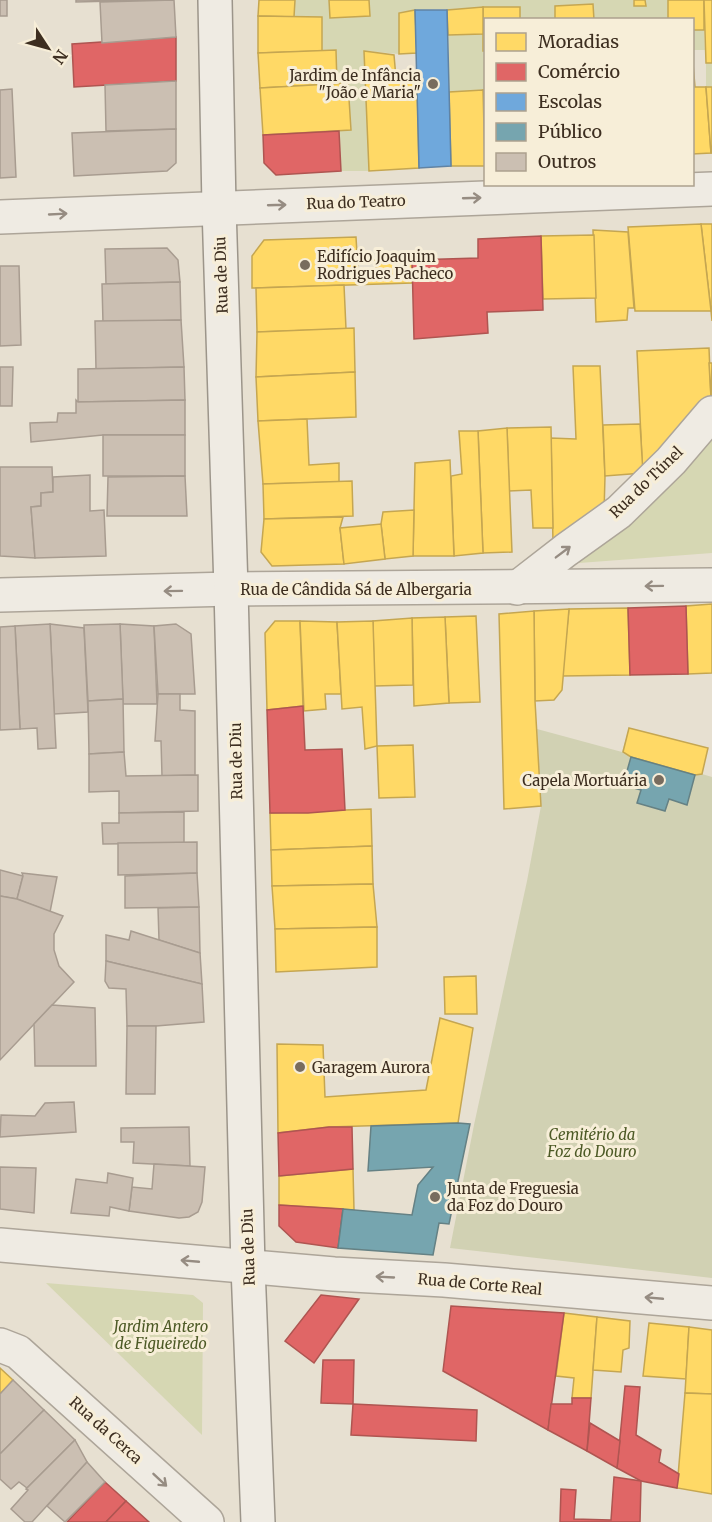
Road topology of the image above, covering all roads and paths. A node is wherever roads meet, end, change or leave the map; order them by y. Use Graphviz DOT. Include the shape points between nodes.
graph roads {
  1 [pos="215,0"];
  2 [pos="712,189"];
  3 [pos="219,207"];
  4 [pos="0,217"];
  5 [pos="712,413"];
  6 [pos="712,585"];
  7 [pos="517,588"];
  8 [pos="231,589"];
  9 [pos="0,595"];
  10 [pos="7,1249"];
  11 [pos="248,1267"];
  12 [pos="712,1303"];
  13 [pos="6,1343"];
  14 [pos="207,1522"];
  15 [pos="258,1522"];
  1 -- 3 [label="street, Rua de Diu"];
  3 -- 2 [label="street, Rua do Teatro, one-way"];
  4 -- 3 [label="street, Rua do Teatro, one-way"];
  3 -- 8 [label="street, Rua de Diu"];
  7 -- 5 [label="street, Rua do Túnel, one-way" via="619,512"];
  6 -- 7 [label="street, Rua de Cândida Sá de Albergaria, one-way"];
  7 -- 8 [label="street, Rua de Cândida Sá de Albergaria"];
  8 -- 9 [label="street, Rua de Cândida Sá de Albergaria, one-way"];
  8 -- 11 [label="street, Rua de Diu"];
  11 -- 10 [label="street, one-way"];
  12 -- 11 [label="street, Rua de Corte Real, one-way"];
  11 -- 15 [label="street, Rua de Diu"];
  13 -- 14 [label="street, Rua da Cerca, one-way"];
}
